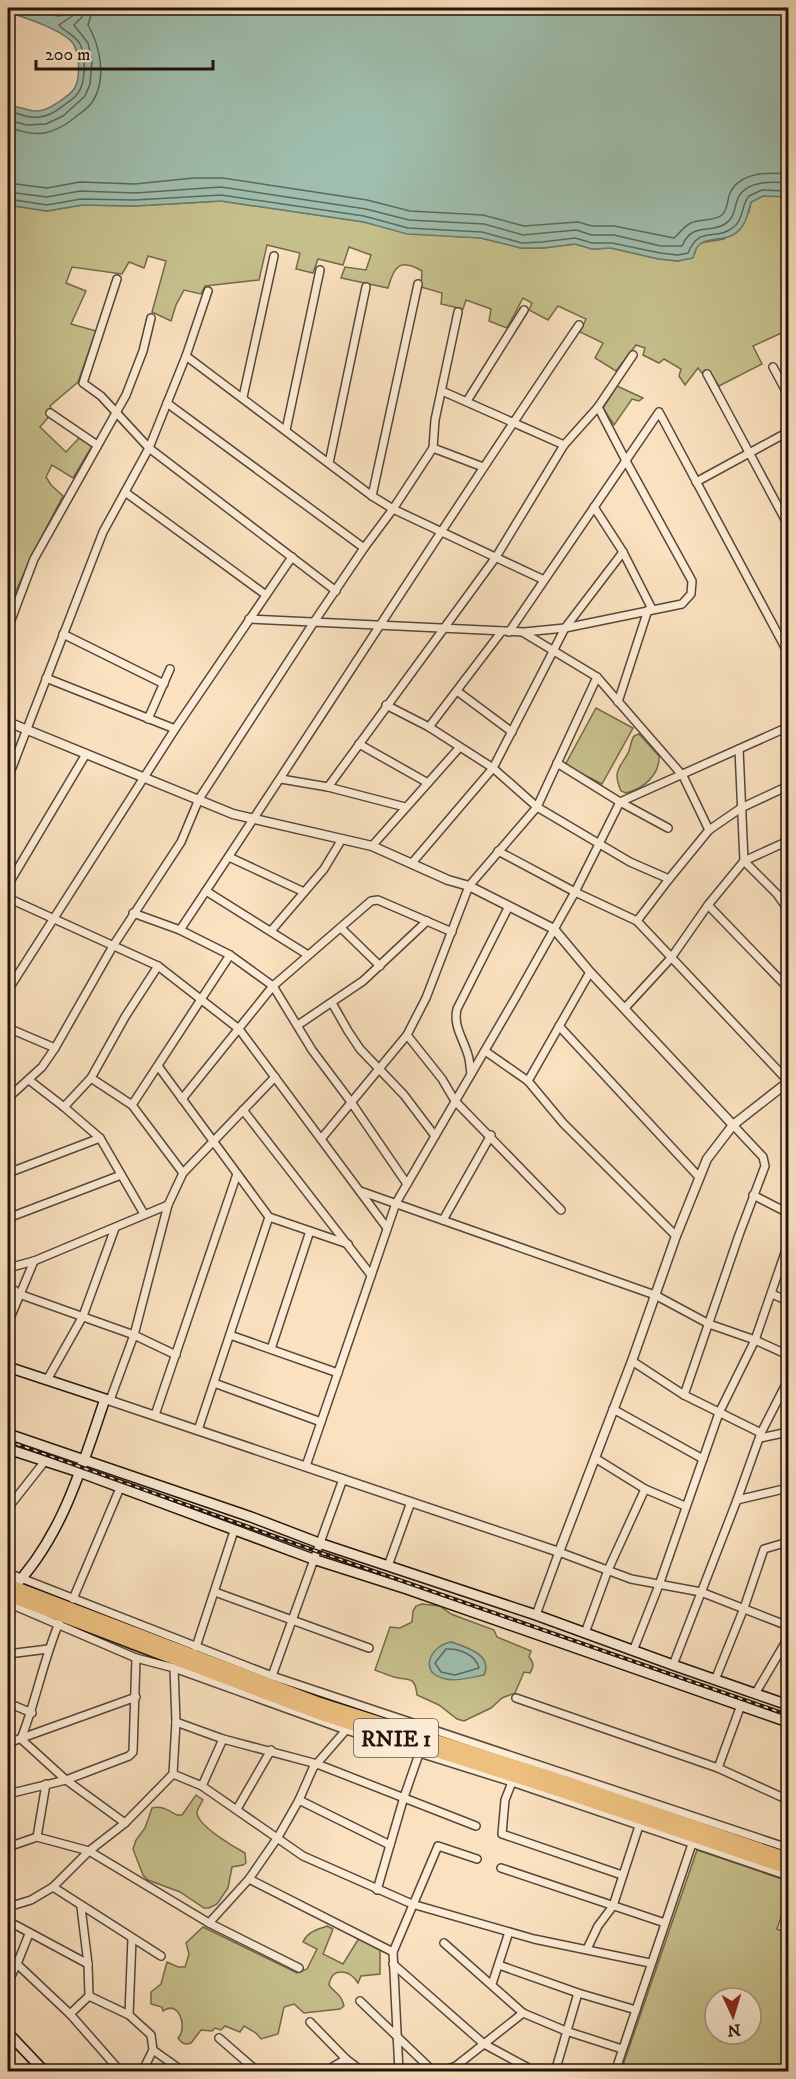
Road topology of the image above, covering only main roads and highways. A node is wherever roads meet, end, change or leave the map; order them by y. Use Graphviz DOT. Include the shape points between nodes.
graph roads {
  1 [pos="8,1367"];
  2 [pos="8,1434"];
  3 [pos="8,1449"];
  4 [pos="84,1461"];
  5 [pos="80,1472"];
  6 [pos="12,1588"];
  7 [pos="789,1705"];
  8 [pos="789,1722"];
  9 [pos="788,1849"];
  10 [pos="789,1868"];
  11 [pos="8,2033"];
  12 [pos="45,2072"];
  1 -- 4 [label="main road" via="108,1400"];
  2 -- 4 [label="main road"];
  3 -- 5 [label="main road"];
  4 -- 5 [label="main road"];
  4 -- 7 [label="main road"];
  5 -- 6 [label="main road" via="51,1539"];
  5 -- 8 [label="main road" via="313,1559"];
  6 -- 9 [label="highway, RNIE 1" via="320,1704"];
  6 -- 10 [label="highway, RNIE 1" via="318,1713"];
  11 -- 12 [label="main road"];
}
